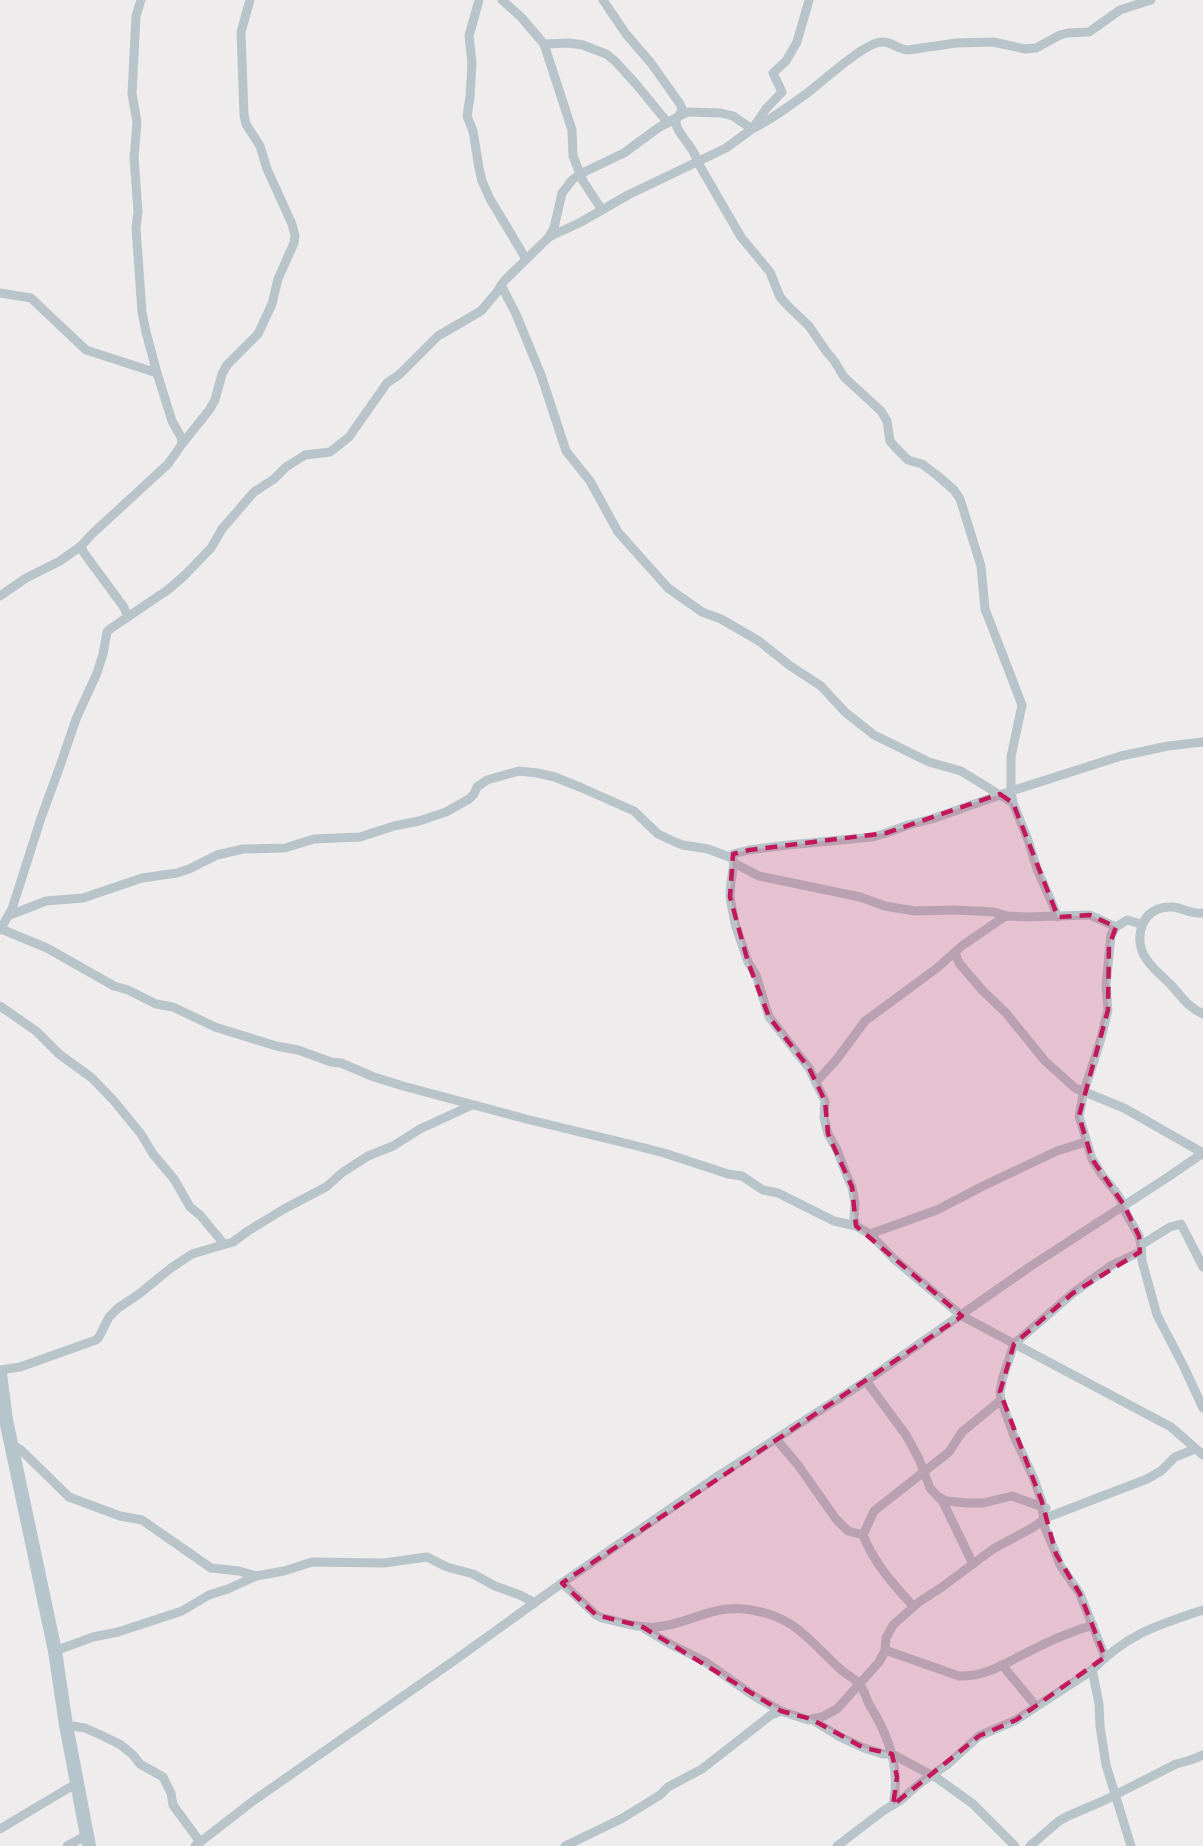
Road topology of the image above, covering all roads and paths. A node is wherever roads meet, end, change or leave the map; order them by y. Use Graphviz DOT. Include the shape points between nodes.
graph roads {
  1 [pos="141,0"];
  2 [pos="250,0"];
  3 [pos="479,0"];
  4 [pos="502,0"];
  5 [pos="603,0"];
  6 [pos="809,0"];
  7 [pos="1151,0"];
  8 [pos="544,44"];
  9 [pos="680,116"];
  10 [pos="668,123"];
  11 [pos="752,129"];
  12 [pos="697,161"];
  13 [pos="580,174"];
  14 [pos="602,210"];
  15 [pos="549,237"];
  16 [pos="526,259"];
  17 [pos="501,285"];
  18 [pos="0,293"];
  19 [pos="157,373"];
  20 [pos="182,444"];
  21 [pos="81,546"];
  22 [pos="0,596"];
  23 [pos="128,616"];
  24 [pos="1203,742"];
  25 [pos="1011,791"];
  26 [pos="1000,794"];
  27 [pos="1012,803"];
  28 [pos="733,860"];
  29 [pos="1203,913"];
  30 [pos="10,915"];
  31 [pos="1007,916"];
  32 [pos="1058,916"];
  33 [pos="1141,924"];
  34 [pos="1116,927"];
  35 [pos="0,930"];
  36 [pos="951,956"];
  37 [pos="0,1006"];
  38 [pos="1203,1014"];
  39 [pos="816,1082"];
  40 [pos="1084,1091"];
  41 [pos="472,1105"];
  42 [pos="1086,1142"];
  43 [pos="1203,1153"];
  44 [pos="1123,1205"];
  45 [pos="856,1226"];
  46 [pos="870,1234"];
  47 [pos="224,1244"];
  48 [pos="1141,1249"];
  49 [pos="1203,1267"];
  50 [pos="962,1316"];
  51 [pos="1014,1344"];
  52 [pos="0,1378"];
  53 [pos="866,1380"];
  54 [pos="1001,1400"];
  55 [pos="1203,1408"];
  56 [pos="776,1438"];
  57 [pos="12,1445"];
  58 [pos="1195,1449"];
  59 [pos="1203,1455"];
  60 [pos="923,1472"];
  61 [pos="940,1498"];
  62 [pos="1043,1507"];
  63 [pos="1058,1512"];
  64 [pos="1044,1521"];
  65 [pos="863,1535"];
  66 [pos="973,1564"];
  67 [pos="256,1576"];
  68 [pos="562,1583"];
  69 [pos="535,1603"];
  70 [pos="913,1606"];
  71 [pos="1203,1610"];
  72 [pos="1093,1625"];
  73 [pos="640,1626"];
  74 [pos="885,1650"];
  75 [pos="55,1651"];
  76 [pos="1105,1657"];
  77 [pos="1002,1665"];
  78 [pos="1091,1671"];
  79 [pos="860,1685"];
  80 [pos="1036,1706"];
  81 [pos="781,1711"];
  82 [pos="811,1719"];
  83 [pos="66,1725"];
  84 [pos="892,1754"];
  85 [pos="1203,1755"];
  86 [pos="931,1776"];
  87 [pos="77,1783"];
  88 [pos="1116,1795"];
  89 [pos="893,1805"];
  90 [pos="0,1829"];
  91 [pos="88,1840"];
  92 [pos="200,1842"];
  93 [pos="67,1846"];
  94 [pos="213,1846"];
  95 [pos="565,1846"];
  96 [pos="837,1846"];
  97 [pos="1015,1846"];
  98 [pos="1030,1846"];
  99 [pos="1131,1846"];
  1 -- 19 [label="street" via="136,16 132,94 137,122 136,228 142,312"];
  2 -- 20 [label="street" via="241,32 244,115 292,224 294,243 258,334 227,365 210,409"];
  3 -- 16 [label="street" via="469,36 472,63 467,116 482,181"];
  4 -- 8 [label="street"];
  5 -- 9 [label="street" via="675,95 682,109"];
  6 -- 11 [label="street" via="797,42 773,74 782,92"];
  7 -- 11 [label="street" via="1120,10 1089,32 1060,35 1036,48 993,42 903,50 885,42 876,43"];
  8 -- 10 [label="street" via="583,45 606,54"];
  8 -- 13 [label="street" via="572,130 573,156"];
  9 -- 10 [label="street"];
  9 -- 11 [label="street" via="688,112 721,113"];
  9 -- 12 [label="street" via="677,126 694,149"];
  10 -- 13 [label="street" via="624,153"];
  11 -- 12 [label="street" via="726,148"];
  12 -- 14 [label="street"];
  12 -- 25 [label="street" via="741,237 770,272 780,297 809,326 843,377 881,411 889,426 890,441 908,460 922,464 938,476 960,499 981,566 985,609 1022,705 1011,757"];
  13 -- 14 [label="street"];
  13 -- 15 [label="street" via="562,193"];
  14 -- 15 [label="street"];
  15 -- 16 [label="street"];
  16 -- 17 [label="street"];
  17 -- 23 [label="street" via="481,311 438,336 387,383 349,437 330,452 305,455 254,492 185,575"];
  17 -- 26 [label="street" via="541,375 566,451 590,481 618,532 668,588 702,612 759,641 821,686 849,717 874,735 929,762 961,771"];
  18 -- 19 [label="street" via="31,298 86,350"];
  19 -- 20 [label="street"];
  20 -- 21 [label="street" via="168,464"];
  21 -- 22 [label="street"];
  21 -- 23 [label="street"];
  23 -- 30 [label="street" via="107,632"];
  24 -- 25 [label="street" via="1121,756"];
  25 -- 26 [label="street"];
  25 -- 27 [label="street"];
  26 -- 27 [label="street"];
  26 -- 28 [label="street" via="880,835 749,850 733,854"];
  27 -- 32 [label="street"];
  28 -- 30 [label="street" via="658,834 634,812 582,788 555,777 519,771 487,780 469,799 419,821 360,837 321,838 285,848 234,851 177,873 142,878 84,898 46,901"];
  28 -- 31 [label="street" via="759,876 885,906"];
  28 -- 39 [label="street" via="730,890 734,917 765,1009"];
  29 -- 33 [label="street" via="1167,907"];
  30 -- 35 [label="street"];
  31 -- 32 [label="street"];
  31 -- 36 [label="street"];
  32 -- 34 [label="street" via="1090,915"];
  33 -- 34 [label="street" via="1127,920"];
  33 -- 38 [label="street" via="1140,941 1146,959 1192,1010"];
  34 -- 40 [label="street" via="1109,946 1108,1010"];
  35 -- 41 [label="street" via="47,948 114,986 215,1027"];
  36 -- 39 [label="street" via="865,1020"];
  36 -- 40 [label="street" via="1045,1061 1075,1088"];
  37 -- 47 [label="street" via="36,1031 114,1101 174,1179 190,1207"];
  39 -- 45 [label="street" via="825,1101 828,1134 852,1187"];
  40 -- 42 [label="street" via="1079,1116"];
  40 -- 43 [label="street" via="1124,1108"];
  41 -- 45 [label="street" via="742,1176 764,1191 778,1193 834,1221"];
  41 -- 47 [label="street" via="368,1156 326,1187"];
  42 -- 44 [label="street" via="1092,1160"];
  42 -- 46 [label="street" via="1057,1151 937,1210"];
  43 -- 44 [label="street"];
  44 -- 48 [label="street" via="1139,1236"];
  44 -- 50 [label="street"];
  45 -- 46 [label="street"];
  46 -- 50 [label="street" via="894,1260"];
  47 -- 52 [label="street" via="192,1254 165,1272 118,1308 96,1340"];
  48 -- 49 [label="street" via="1170,1227 1181,1224"];
  48 -- 51 [label="street" via="1073,1293"];
  48 -- 55 [label="street" via="1157,1315"];
  50 -- 51 [label="street"];
  50 -- 53 [label="street"];
  51 -- 54 [label="street" via="1003,1377"];
  51 -- 58 [label="street" via="1171,1427"];
  52 -- 57 [label="street"];
  53 -- 56 [label="street"];
  53 -- 60 [label="street" via="906,1435"];
  54 -- 60 [label="street"];
  54 -- 62 [label="street"];
  56 -- 65 [label="street" via="836,1519 848,1531"];
  56 -- 68 [label="street"];
  57 -- 67 [label="street" via="69,1497 142,1520 211,1568"];
  57 -- 75 [label="street"];
  58 -- 59 [label="street"];
  58 -- 63 [label="street" via="1175,1457 1147,1479"];
  60 -- 61 [label="street" via="933,1493"];
  60 -- 65 [label="street" via="874,1511"];
  61 -- 62 [label="street" via="975,1503 1012,1496"];
  61 -- 66 [label="street"];
  62 -- 63 [label="street"];
  62 -- 64 [label="street"];
  63 -- 64 [label="street"];
  64 -- 66 [label="street"];
  64 -- 72 [label="street" via="1060,1565 1080,1594"];
  65 -- 70 [label="street" via="882,1571"];
  66 -- 70 [label="street"];
  67 -- 69 [label="street" via="312,1562 384,1563 427,1557"];
  67 -- 75 [label="street" via="182,1611"];
  68 -- 69 [label="street"];
  68 -- 73 [label="street" via="596,1615"];
  69 -- 92 [label="street"];
  70 -- 74 [label="street" via="893,1625"];
  71 -- 76 [label="street" via="1143,1631"];
  72 -- 76 [label="street"];
  72 -- 77 [label="street" via="1067,1633"];
  73 -- 79 [label="street" via="671,1625 731,1608 780,1617"];
  73 -- 81 [label="street" via="704,1661"];
  74 -- 77 [label="street" via="959,1676 972,1677"];
  74 -- 79 [label="street"];
  75 -- 83 [label="street"];
  76 -- 78 [label="street"];
  77 -- 80 [label="street"];
  78 -- 80 [label="street"];
  78 -- 88 [label="street" via="1106,1765"];
  79 -- 82 [label="street" via="837,1709"];
  79 -- 84 [label="street" via="882,1725"];
  80 -- 86 [label="street" via="1016,1720 979,1736"];
  81 -- 82 [label="street"];
  81 -- 95 [label="street" via="702,1769 621,1819"];
  82 -- 84 [label="street" via="864,1748"];
  83 -- 87 [label="street"];
  83 -- 92 [label="street" via="85,1728 121,1745 140,1764 163,1777 173,1805"];
  84 -- 86 [label="street"];
  84 -- 89 [label="street" via="897,1777"];
  85 -- 88 [label="street" via="1176,1764"];
  86 -- 89 [label="street"];
  86 -- 97 [label="street" via="962,1794"];
  87 -- 90 [label="street"];
  87 -- 91 [label="street"];
  88 -- 98 [label="street" via="1059,1821"];
  88 -- 99 [label="street"];
  89 -- 96 [label="street"];
  91 -- 93 [label="street"];
  92 -- 94 [label="street"];
}
